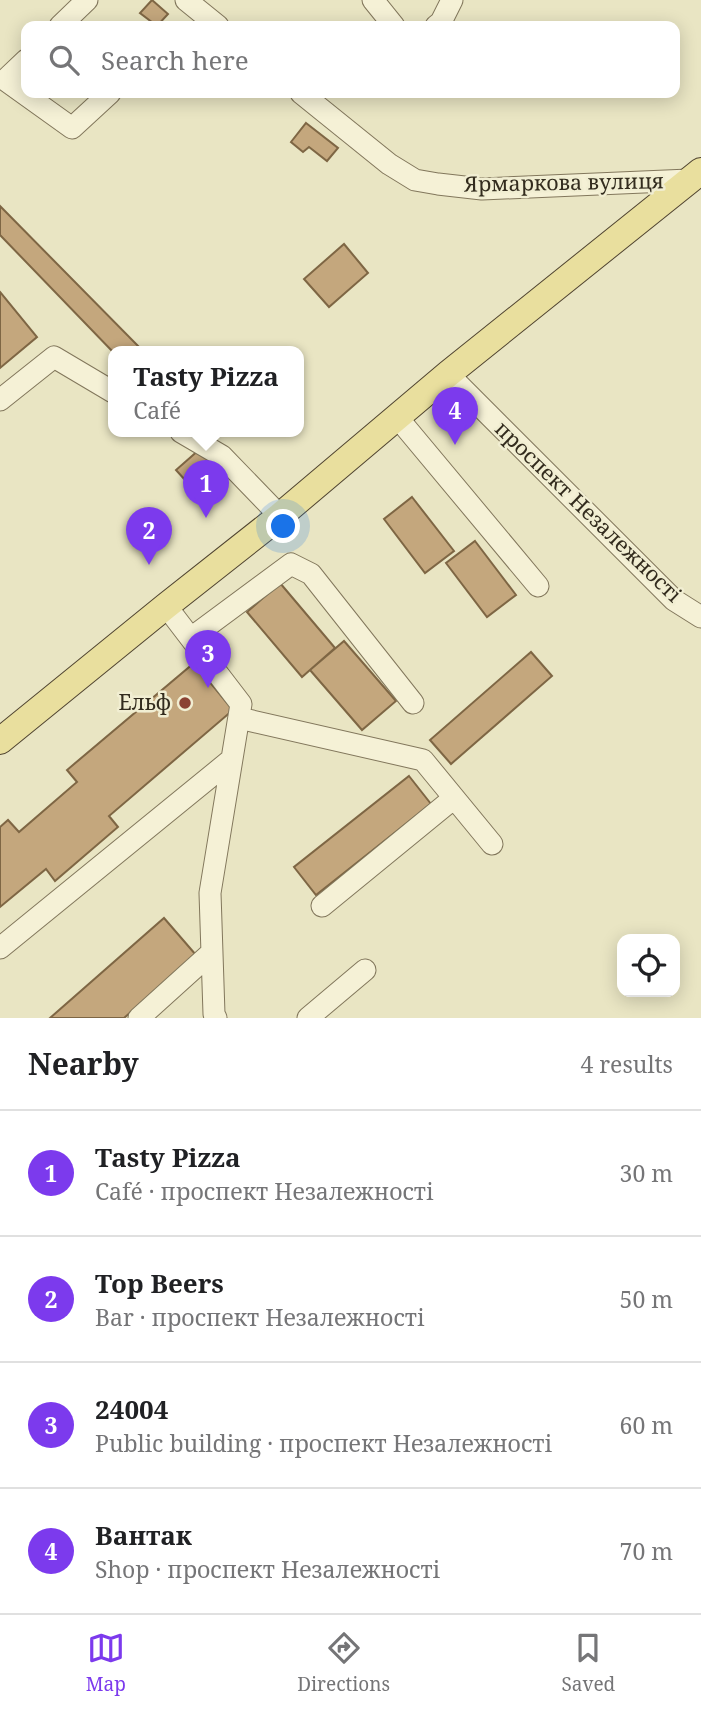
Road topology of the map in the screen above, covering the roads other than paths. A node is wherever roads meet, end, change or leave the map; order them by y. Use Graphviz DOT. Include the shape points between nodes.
graph roads {
  1 [pos="87,0"];
  2 [pos="186,0"];
  3 [pos="373,0"];
  4 [pos="452,0"];
  5 [pos="65,21"];
  6 [pos="212,21"];
  7 [pos="390,21"];
  8 [pos="442,21"];
  9 [pos="21,65"];
  10 [pos="21,91"];
  11 [pos="30,98"];
  12 [pos="105,98"];
  13 [pos="307,98"];
  14 [pos="695,175"];
  15 [pos="448,374"];
  16 [pos="108,389"];
  17 [pos="0,400"];
  18 [pos="397,417"];
  19 [pos="190,437"];
  20 [pos="280,516"];
  21 [pos="538,586"];
  22 [pos="166,606"];
  23 [pos="701,617"];
  24 [pos="191,638"];
  25 [pos="413,703"];
  26 [pos="239,718"];
  27 [pos="0,741"];
  28 [pos="232,759"];
  29 [pos="454,798"];
  30 [pos="492,844"];
  31 [pos="322,906"];
  32 [pos="0,948"];
  33 [pos="211,953"];
  34 [pos="365,970"];
  35 [pos="139,1018"];
  36 [pos="216,1018"];
  37 [pos="308,1018"];
  1 -- 5 [label="street"];
  2 -- 6 [label="street"];
  3 -- 7 [label="street"];
  4 -- 8 [label="street"];
  9 -- 10 [label="street" via="5,80"];
  11 -- 12 [label="street" via="72,128"];
  13 -- 14 [label="street, Ярмаркова вулиця" via="415,180 482,189"];
  14 -- 15 [label="main road"];
  15 -- 18 [label="main road"];
  15 -- 23 [label="street, проспект Незалежності" via="674,600"];
  16 -- 17 [label="street" via="54,357"];
  18 -- 20 [label="main road"];
  18 -- 21 [label="street"];
  19 -- 20 [label="street" via="222,456"];
  20 -- 22 [label="main road"];
  22 -- 24 [label="street"];
  22 -- 27 [label="main road"];
  24 -- 25 [label="street" via="292,564 311,574"];
  24 -- 26 [label="street" via="241,704"];
  26 -- 28 [label="street"];
  26 -- 29 [label="street" via="423,760"];
  28 -- 32 [label="street"];
  28 -- 33 [label="street" via="210,893"];
  29 -- 30 [label="street"];
  29 -- 31 [label="street"];
  33 -- 35 [label="street"];
  33 -- 36 [label="street"];
  34 -- 37 [label="street"];
}
